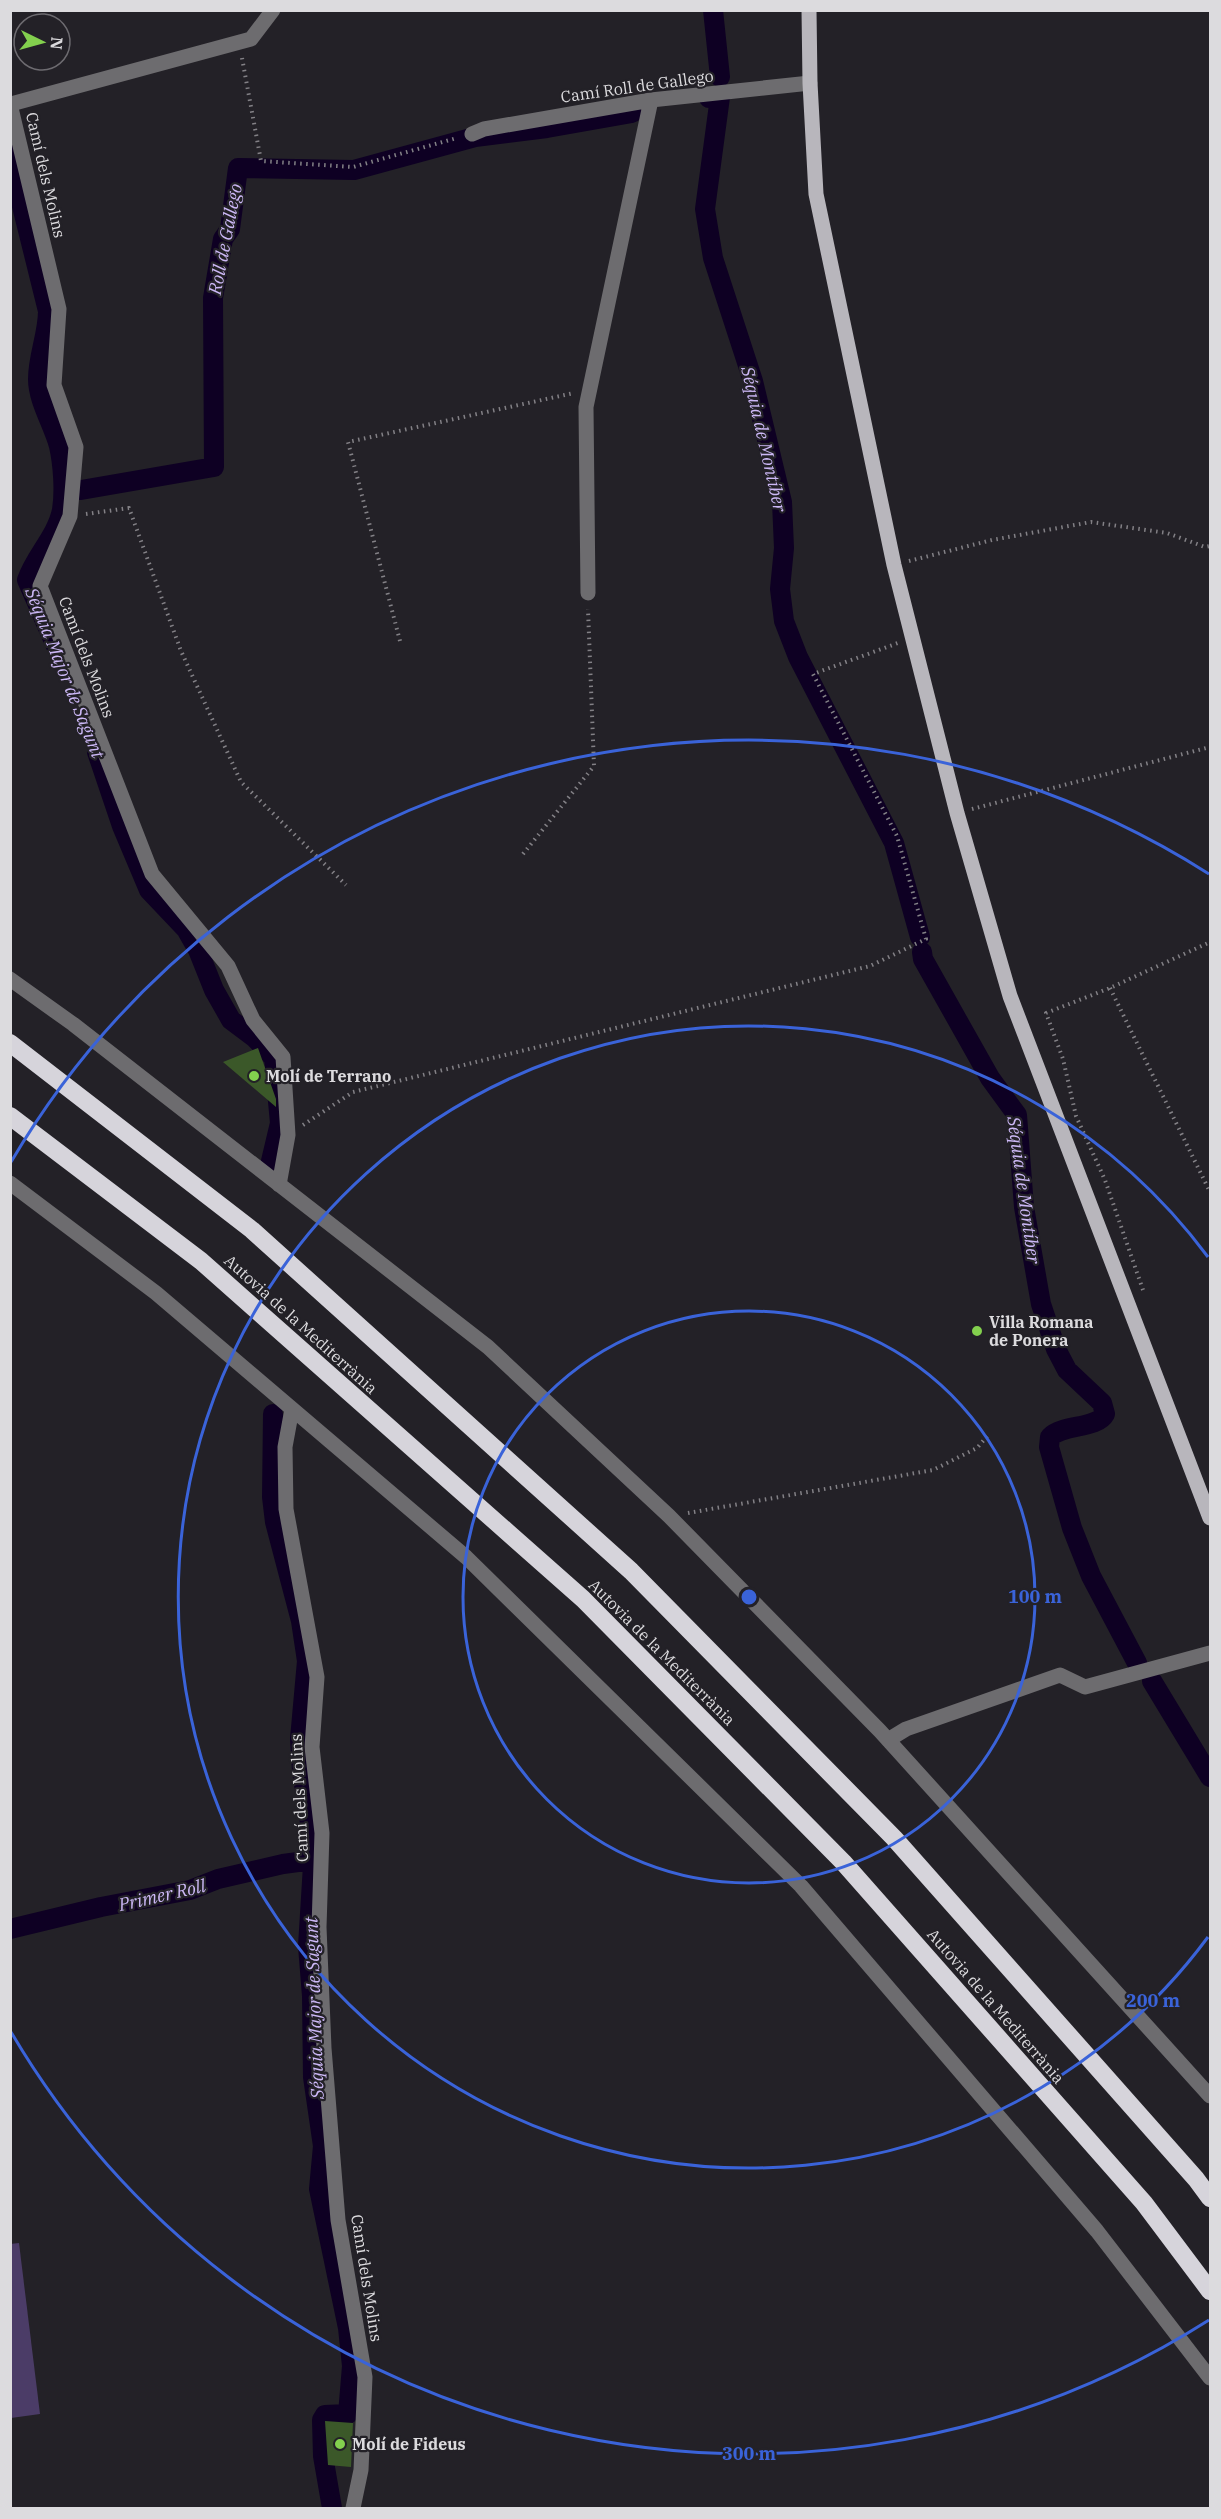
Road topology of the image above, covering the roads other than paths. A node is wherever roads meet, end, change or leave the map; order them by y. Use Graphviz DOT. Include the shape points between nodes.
graph roads {
  1 [pos="273,10"];
  2 [pos="810,10"];
  3 [pos="810,83"];
  4 [pos="651,100"];
  5 [pos="11,104"];
  6 [pos="472,134"];
  7 [pos="588,593"];
  8 [pos="10,979"];
  9 [pos="10,1043"];
  10 [pos="10,1116"];
  11 [pos="10,1183"];
  12 [pos="279,1185"];
  13 [pos="292,1409"];
  14 [pos="1210,1518"];
  15 [pos="1210,1653"];
  16 [pos="888,1740"];
  17 [pos="1210,2096"];
  18 [pos="1210,2198"];
  19 [pos="1210,2291"];
  20 [pos="1210,2379"];
  21 [pos="353,2508"];
  1 -- 5 [label="street" via="251,39"];
  2 -- 3 [label="main road"];
  3 -- 4 [label="street, Camí Roll de Gallego"];
  3 -- 14 [label="main road" via="816,194 894,565 957,813 1014,1006"];
  4 -- 6 [label="street, Camí Roll de Gallego"];
  4 -- 7 [label="street" via="586,407"];
  5 -- 12 [label="street, Camí dels Molins" via="59,309 54,385 76,447 70,516 40,586 152,874 228,966 253,1020 283,1057 288,1135"];
  8 -- 12 [label="street"];
  9 -- 18 [label="highway, Autovia de la Mediterrània" via="252,1230 631,1571 894,1838"];
  10 -- 19 [label="highway, Autovia de la Mediterrània" via="201,1261 583,1599 843,1862 1144,2203"];
  11 -- 13 [label="street" via="156,1293"];
  12 -- 16 [label="street" via="488,1347 669,1516"];
  13 -- 20 [label="street" via="466,1557 801,1886 1097,2231"];
  13 -- 21 [label="street, Camí dels Molins" via="285,1447 285,1509 317,1677 312,1746 322,1833 319,1927 324,2048 338,2220 365,2377 361,2470"];
  15 -- 16 [label="street" via="1085,1687 1060,1675 906,1729"];
  16 -- 17 [label="street"];
}
